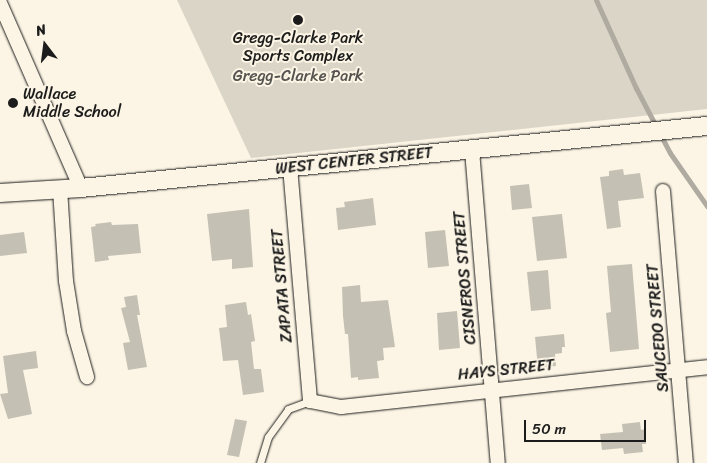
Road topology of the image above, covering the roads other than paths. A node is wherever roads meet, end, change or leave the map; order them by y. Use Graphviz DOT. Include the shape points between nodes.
graph roads {
  1 [pos="0,3"];
  2 [pos="707,126"];
  3 [pos="472,150"];
  4 [pos="290,167"];
  5 [pos="81,188"];
  6 [pos="60,189"];
  7 [pos="664,191"];
  8 [pos="0,193"];
  9 [pos="707,367"];
  10 [pos="679,370"];
  11 [pos="87,377"];
  12 [pos="492,389"];
  13 [pos="310,401"];
  14 [pos="260,463"];
  15 [pos="498,463"];
  16 [pos="686,463"];
  1 -- 5 [label="street"];
  2 -- 3 [label="street, WEST CENTER STREET"];
  3 -- 4 [label="street, WEST CENTER STREET"];
  3 -- 12 [label="street, CISNEROS STREET"];
  4 -- 5 [label="street, WEST CENTER STREET"];
  4 -- 13 [label="street, ZAPATA STREET"];
  5 -- 6 [label="street, WEST CENTER STREET"];
  6 -- 8 [label="street, WEST CENTER STREET"];
  6 -- 11 [label="street" via="66,280 74,331"];
  7 -- 10 [label="street, SAUCEDO STREET"];
  9 -- 10 [label="street, HAYS STREET"];
  10 -- 12 [label="street, HAYS STREET"];
  10 -- 16 [label="street, SAUCEDO STREET"];
  12 -- 13 [label="street, HAYS STREET" via="341,407"];
  12 -- 15 [label="street, CISNEROS STREET"];
  13 -- 14 [label="lane" via="288,409 268,437"];
}
